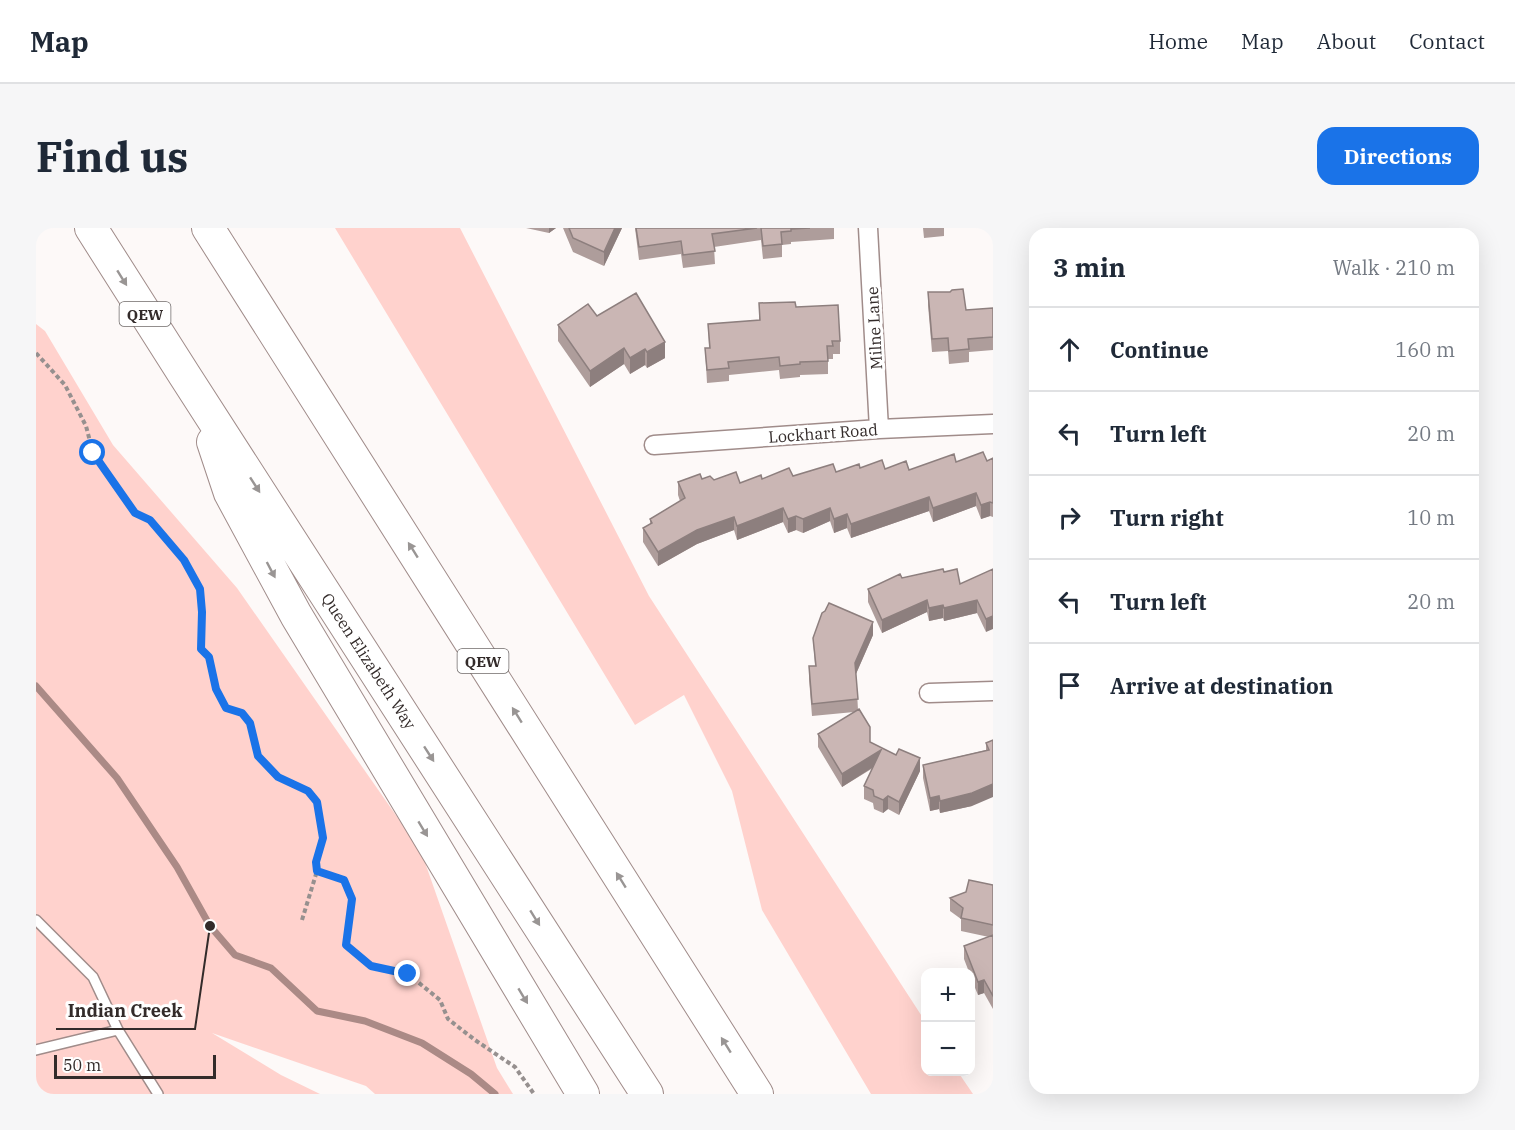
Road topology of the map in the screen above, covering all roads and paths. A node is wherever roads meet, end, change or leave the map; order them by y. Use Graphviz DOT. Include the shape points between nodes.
graph roads {
  1 [pos="91,228"];
  2 [pos="208,228"];
  3 [pos="868,228"];
  4 [pos="36,353"];
  5 [pos="200,401"];
  6 [pos="993,424"];
  7 [pos="879,429"];
  8 [pos="654,445"];
  9 [pos="993,692"];
  10 [pos="929,693"];
  11 [pos="317,871"];
  12 [pos="36,920"];
  13 [pos="302,920"];
  14 [pos="118,1030"];
  15 [pos="36,1050"];
  16 [pos="158,1094"];
  17 [pos="534,1094"];
  18 [pos="583,1094"];
  19 [pos="647,1094"];
  20 [pos="757,1094"];
  1 -- 5 [label="highway, Queen Elizabeth Way / QEW, one-way"];
  20 -- 2 [label="highway, QEW, one-way"];
  3 -- 7 [label="street, Milne Lane"];
  4 -- 11 [label="path" via="65,385 86,426 93,453 135,513 150,520 184,560 200,589 201,649 209,657 216,689 226,708 242,713 250,723 258,756 278,777 308,791 317,802 323,838"];
  5 -- 18 [label="highway, one-way" via="230,493 296,615"];
  5 -- 19 [label="highway, Queen Elizabeth Way / QEW, one-way"];
  6 -- 7 [label="street, Lockhart Road"];
  7 -- 8 [label="street, Lockhart Road"];
  9 -- 10 [label="street"];
  11 -- 13 [label="path"];
  11 -- 17 [label="path" via="344,880 352,899 346,945 371,966 408,974 432,993 448,1018 515,1067"];
  12 -- 14 [label="lane" via="93,977"];
  14 -- 15 [label="lane"];
  14 -- 16 [label="lane"];
}
